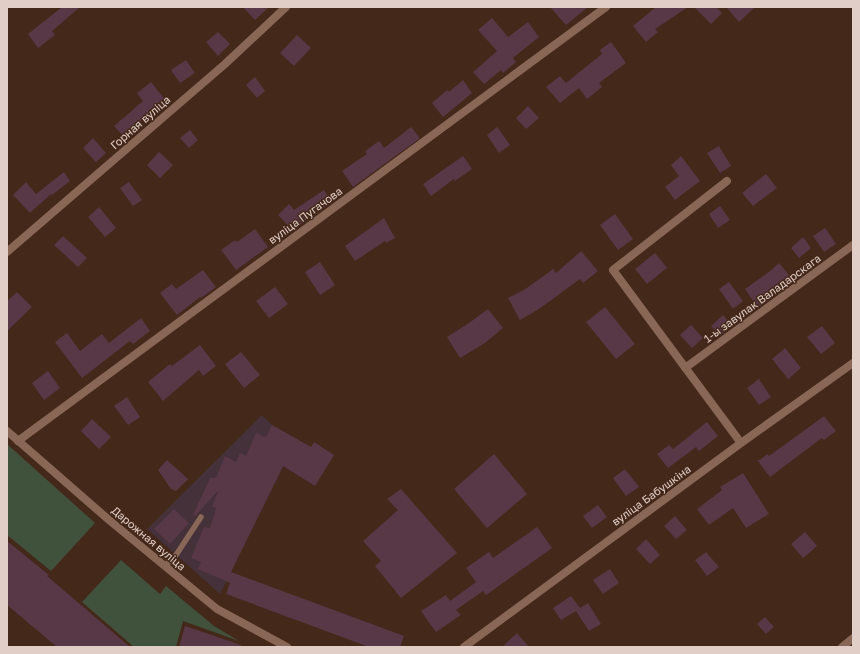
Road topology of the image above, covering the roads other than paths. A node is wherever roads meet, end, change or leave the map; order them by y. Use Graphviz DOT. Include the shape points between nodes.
graph roads {
  1 [pos="286,7"];
  2 [pos="606,7"];
  3 [pos="727,181"];
  4 [pos="853,245"];
  5 [pos="7,252"];
  6 [pos="853,364"];
  7 [pos="685,368"];
  8 [pos="7,431"];
  9 [pos="18,441"];
  10 [pos="741,443"];
  11 [pos="201,517"];
  12 [pos="165,566"];
  13 [pos="853,638"];
  14 [pos="287,647"];
  15 [pos="464,647"];
  16 [pos="842,647"];
  1 -- 5 [label="street, Горная вуліца" via="225,64"];
  2 -- 9 [label="street, вуліца Пугачова"];
  3 -- 7 [label="street" via="613,270"];
  4 -- 7 [label="street, 1-ы завулак Валадарскага"];
  6 -- 10 [label="street, вуліца Бабушкіна"];
  7 -- 10 [label="street"];
  8 -- 9 [label="street, Дарожная вуліца"];
  9 -- 12 [label="street, Дарожная вуліца"];
  10 -- 15 [label="street, вуліца Бабушкіна"];
  11 -- 12 [label="lane"];
  12 -- 14 [label="street, Дарожная вуліца" via="218,609"];
  13 -- 16 [label="street"];
}
